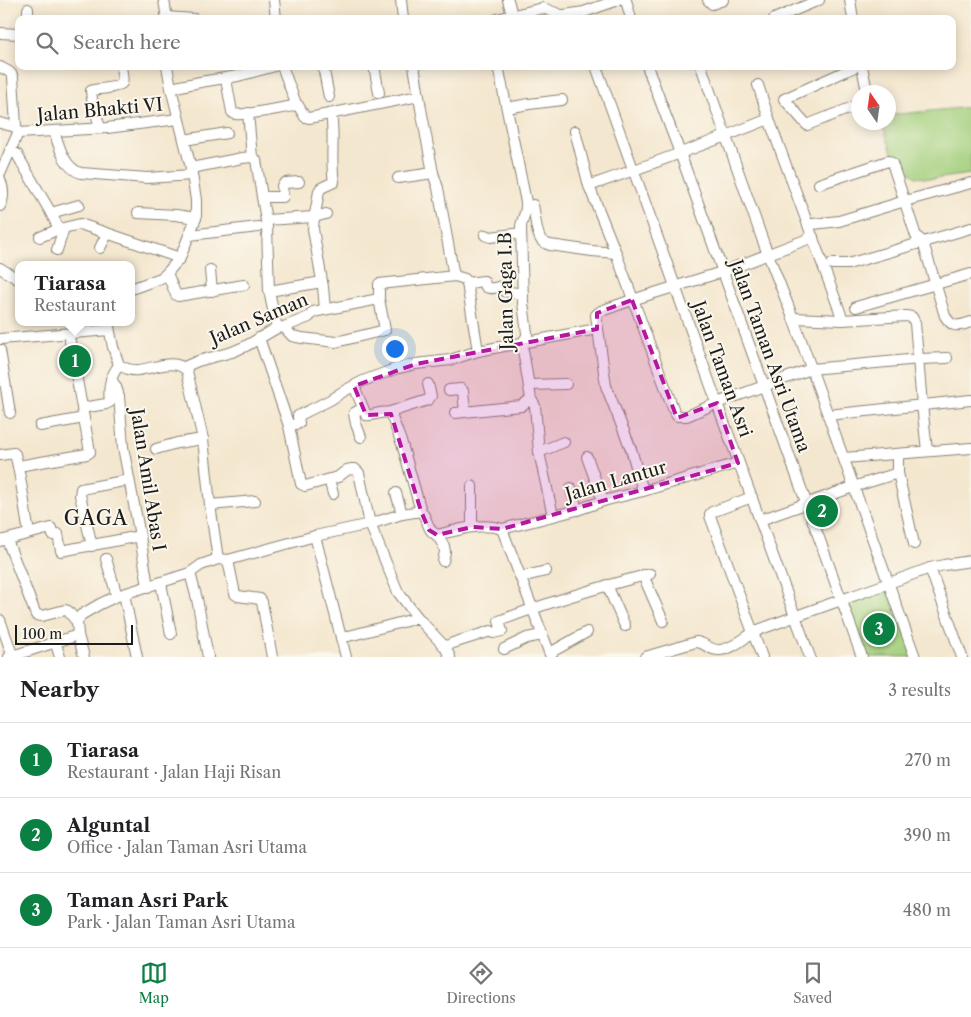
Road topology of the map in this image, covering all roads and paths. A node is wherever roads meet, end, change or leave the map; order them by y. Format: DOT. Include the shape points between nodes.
graph roads {
  1 [pos="164,0"];
  2 [pos="274,0"];
  3 [pos="401,0"];
  4 [pos="508,0"];
  5 [pos="618,0"];
  6 [pos="626,0"];
  7 [pos="708,0"];
  8 [pos="724,0"];
  9 [pos="819,0"];
  10 [pos="850,0"];
  11 [pos="582,1"];
  12 [pos="542,4"];
  13 [pos="584,12"];
  14 [pos="166,15"];
  15 [pos="276,15"];
  16 [pos="403,15"];
  17 [pos="512,15"];
  18 [pos="630,15"];
  19 [pos="783,15"];
  20 [pos="852,15"];
  21 [pos="0,33"];
  22 [pos="15,34"];
  23 [pos="0,68"];
  24 [pos="121,70"];
  25 [pos="168,70"];
  26 [pos="260,70"];
  27 [pos="283,70"];
  28 [pos="324,70"];
  29 [pos="375,70"];
  30 [pos="415,70"];
  31 [pos="499,70"];
  32 [pos="597,70"];
  33 [pos="649,70"];
  34 [pos="701,70"];
  35 [pos="848,70"];
  36 [pos="863,70"];
  37 [pos="226,79"];
  38 [pos="758,85"];
  39 [pos="866,85"];
  40 [pos="170,88"];
  41 [pos="379,94"];
  42 [pos="419,96"];
  43 [pos="329,97"];
  44 [pos="562,100"];
  45 [pos="294,104"];
  46 [pos="507,108"];
  47 [pos="851,108"];
  48 [pos="248,113"];
  49 [pos="331,114"];
  50 [pos="769,118"];
  51 [pos="178,119"];
  52 [pos="0,123"];
  53 [pos="100,128"];
  54 [pos="17,130"];
  55 [pos="54,131"];
  56 [pos="575,131"];
  57 [pos="227,133"];
  58 [pos="726,136"];
  59 [pos="184,140"];
  60 [pos="10,152"];
  61 [pos="680,153"];
  62 [pos="254,160"];
  63 [pos="634,171"];
  64 [pos="191,172"];
  65 [pos="433,173"];
  66 [pos="0,174"];
  67 [pos="398,178"];
  68 [pos="0,180"];
  69 [pos="299,182"];
  70 [pos="971,183"];
  71 [pos="819,184"];
  72 [pos="589,186"];
  73 [pos="262,197"];
  74 [pos="905,201"];
  75 [pos="79,204"];
  76 [pos="533,204"];
  77 [pos="0,206"];
  78 [pos="51,213"];
  79 [pos="138,213"];
  80 [pos="326,214"];
  81 [pos="314,217"];
  82 [pos="196,218"];
  83 [pos="262,224"];
  84 [pos="813,224"];
  85 [pos="971,228"];
  86 [pos="59,229"];
  87 [pos="521,233"];
  88 [pos="106,234"];
  89 [pos="190,235"];
  90 [pos="485,235"];
  91 [pos="814,237"];
  92 [pos="40,238"];
  93 [pos="923,242"];
  94 [pos="100,248"];
  95 [pos="57,250"];
  96 [pos="616,253"];
  97 [pos="767,254"];
  98 [pos="180,258"];
  99 [pos="832,264"];
  100 [pos="0,268"];
  101 [pos="210,270"];
  102 [pos="722,272"];
  103 [pos="167,273"];
  104 [pos="971,274"];
  105 [pos="455,276"];
  106 [pos="15,277"];
  107 [pos="322,282"];
  108 [pos="467,283"];
  109 [pos="936,284"];
  110 [pos="244,285"];
  111 [pos="676,286"];
  112 [pos="135,288"];
  113 [pos="212,291"];
  114 [pos="269,291"];
  115 [pos="523,294"];
  116 [pos="379,299"];
  117 [pos="632,300"];
  118 [pos="856,307"];
  119 [pos="325,309"];
  120 [pos="793,318"];
  121 [pos="843,320"];
  122 [pos="971,322"];
  123 [pos="108,326"];
  124 [pos="281,328"];
  125 [pos="597,329"];
  126 [pos="260,338"];
  127 [pos="0,339"];
  128 [pos="70,342"];
  129 [pos="522,344"];
  130 [pos="0,350"];
  131 [pos="478,351"];
  132 [pos="947,358"];
  133 [pos="919,359"];
  134 [pos="119,365"];
  135 [pos="184,367"];
  136 [pos="811,369"];
  137 [pos="111,379"];
  138 [pos="428,384"];
  139 [pos="566,384"];
  140 [pos="529,385"];
  141 [pos="354,386"];
  142 [pos="764,386"];
  143 [pos="449,390"];
  144 [pos="531,399"];
  145 [pos="971,400"];
  146 [pos="717,403"];
  147 [pos="922,405"];
  148 [pos="363,408"];
  149 [pos="390,412"];
  150 [pos="10,413"];
  151 [pos="83,413"];
  152 [pos="828,415"];
  153 [pos="40,426"];
  154 [pos="289,426"];
  155 [pos="361,437"];
  156 [pos="203,439"];
  157 [pos="564,442"];
  158 [pos="971,448"];
  159 [pos="156,449"];
  160 [pos="927,451"];
  161 [pos="539,452"];
  162 [pos="898,454"];
  163 [pos="0,456"];
  164 [pos="587,456"];
  165 [pos="844,458"];
  166 [pos="738,463"];
  167 [pos="24,465"];
  168 [pos="898,473"];
  169 [pos="329,479"];
  170 [pos="129,480"];
  171 [pos="472,486"];
  172 [pos="854,487"];
  173 [pos="571,488"];
  174 [pos="643,490"];
  175 [pos="396,493"];
  176 [pos="333,494"];
  177 [pos="752,497"];
  178 [pos="255,501"];
  179 [pos="602,501"];
  180 [pos="806,503"];
  181 [pos="210,505"];
  182 [pos="577,510"];
  183 [pos="421,511"];
  184 [pos="402,514"];
  185 [pos="553,516"];
  186 [pos="760,520"];
  187 [pos="370,524"];
  188 [pos="472,527"];
  189 [pos="502,529"];
  190 [pos="29,533"];
  191 [pos="437,535"];
  192 [pos="140,536"];
  193 [pos="315,536"];
  194 [pos="3,540"];
  195 [pos="914,544"];
  196 [pos="92,546"];
  197 [pos="106,559"];
  198 [pos="223,559"];
  199 [pos="442,561"];
  200 [pos="971,561"];
  201 [pos="930,568"];
  202 [pos="546,571"];
  203 [pos="190,573"];
  204 [pos="521,577"];
  205 [pos="160,583"];
  206 [pos="888,584"];
  207 [pos="607,585"];
  208 [pos="148,587"];
  209 [pos="120,595"];
  210 [pos="842,600"];
  211 [pos="532,608"];
  212 [pos="795,616"];
  213 [pos="418,618"];
  214 [pos="0,620"];
  215 [pos="663,621"];
  216 [pos="77,622"];
  217 [pos="625,626"];
  218 [pos="588,632"];
  219 [pos="752,633"];
  220 [pos="171,634"];
  221 [pos="78,635"];
  222 [pos="542,635"];
  223 [pos="340,638"];
  224 [pos="55,641"];
  225 [pos="504,649"];
  226 [pos="447,652"];
  227 [pos="550,655"];
  228 [pos="11,656"];
  229 [pos="60,657"];
  230 [pos="84,657"];
  231 [pos="137,657"];
  232 [pos="208,657"];
  233 [pos="272,657"];
  234 [pos="346,657"];
  235 [pos="645,657"];
  236 [pos="762,657"];
  237 [pos="810,657"];
  238 [pos="862,657"];
  239 [pos="915,657"];
  240 [pos="962,657"];
  1 -- 14 [label="street"];
  2 -- 15 [label="street"];
  3 -- 16 [label="street"];
  4 -- 17 [label="street"];
  5 -- 13 [label="street"];
  6 -- 18 [label="street"];
  7 -- 8 [label="street" via="712,4"];
  9 -- 19 [label="street"];
  10 -- 20 [label="street"];
  11 -- 13 [label="street"];
  12 -- 13 [label="street" via="561,15"];
  12 -- 17 [label="street"];
  21 -- 22 [label="street"];
  23 -- 54 [label="street" via="13,77"];
  24 -- 53 [label="street" via="122,82 119,86 91,91"];
  25 -- 40 [label="street"];
  26 -- 37 [label="street"];
  27 -- 45 [label="street"];
  28 -- 43 [label="street"];
  29 -- 41 [label="street"];
  30 -- 42 [label="street"];
  31 -- 46 [label="street, Jalan Gaga I.B"];
  32 -- 63 [label="street, Jalan Taman Asri"];
  33 -- 61 [label="street, Jalan Taman Asri Utama"];
  34 -- 58 [label="street"];
  35 -- 47 [label="street" via="784,99 807,125"];
  36 -- 39 [label="street"];
  37 -- 40 [label="street"];
  37 -- 48 [label="street" via="232,112 236,115"];
  38 -- 50 [label="street"];
  40 -- 51 [label="street"];
  42 -- 49 [label="street"];
  42 -- 65 [label="street"];
  44 -- 46 [label="street"];
  45 -- 48 [label="street"];
  45 -- 49 [label="street" via="306,118"];
  46 -- 87 [label="street, Jalan Gaga I.B" via="526,207"];
  48 -- 62 [label="street"];
  49 -- 81 [label="street" via="334,182 319,191"];
  50 -- 58 [label="street"];
  50 -- 91 [label="street"];
  51 -- 53 [label="street, Jalan Bhakti VI"];
  51 -- 59 [label="street"];
  52 -- 54 [label="street, Jalan Bhakti VI"];
  53 -- 55 [label="street, Jalan Bhakti VI"];
  54 -- 55 [label="street, Jalan Bhakti VI"];
  54 -- 60 [label="street"];
  55 -- 64 [label="street" via="60,150 76,172 147,178"];
  56 -- 72 [label="street"];
  57 -- 59 [label="street"];
  58 -- 61 [label="street"];
  58 -- 97 [label="street"];
  59 -- 64 [label="street"];
  60 -- 66 [label="street"];
  60 -- 78 [label="street" via="20,158"];
  61 -- 63 [label="street"];
  61 -- 102 [label="street, Jalan Taman Asri Utama"];
  62 -- 64 [label="street" via="242,158"];
  62 -- 73 [label="street"];
  63 -- 72 [label="street"];
  63 -- 111 [label="street, Jalan Taman Asri"];
  64 -- 82 [label="street"];
  65 -- 67 [label="street"];
  65 -- 105 [label="street"];
  68 -- 77 [label="street" via="4,194"];
  69 -- 73 [label="street" via="282,186 282,197"];
  70 -- 74 [label="street"];
  71 -- 74 [label="street" via="888,161 892,163"];
  72 -- 96 [label="street"];
  73 -- 83 [label="street"];
  74 -- 84 [label="street" via="839,221"];
  74 -- 93 [label="street" via="916,236"];
  75 -- 78 [label="street"];
  76 -- 96 [label="street" via="540,236 545,243"];
  78 -- 86 [label="street"];
  79 -- 82 [label="street"];
  80 -- 81 [label="street"];
  81 -- 83 [label="street"];
  81 -- 107 [label="street" via="313,236"];
  82 -- 89 [label="street"];
  83 -- 89 [label="street"];
  83 -- 114 [label="street" via="269,245"];
  85 -- 93 [label="street"];
  86 -- 88 [label="street" via="80,224"];
  86 -- 92 [label="street"];
  86 -- 95 [label="street" via="63,232"];
  87 -- 90 [label="street"];
  87 -- 115 [label="street, Jalan Gaga I.B"];
  88 -- 94 [label="street"];
  88 -- 98 [label="street"];
  89 -- 98 [label="street"];
  91 -- 97 [label="street"];
  91 -- 121 [label="street"];
  93 -- 99 [label="street" via="848,264"];
  93 -- 109 [label="street"];
  96 -- 117 [label="street"];
  97 -- 102 [label="street"];
  97 -- 120 [label="street"];
  98 -- 103 [label="street"];
  100 -- 106 [label="street"];
  101 -- 113 [label="street"];
  102 -- 111 [label="street"];
  102 -- 142 [label="street, Jalan Taman Asri Utama"];
  103 -- 112 [label="street"];
  103 -- 113 [label="street" via="178,296"];
  104 -- 109 [label="street"];
  105 -- 108 [label="street"];
  105 -- 116 [label="street" via="379,284"];
  107 -- 114 [label="street"];
  107 -- 119 [label="street"];
  108 -- 115 [label="street" via="484,282 487,288 502,286 504,291"];
  108 -- 131 [label="street"];
  109 -- 118 [label="street"];
  109 -- 122 [label="street" via="950,323 961,325"];
  110 -- 113 [label="street"];
  111 -- 117 [label="street"];
  111 -- 146 [label="street, Jalan Taman Asri"];
  114 -- 124 [label="street"];
  115 -- 129 [label="street, Jalan Gaga I.B" via="527,336"];
  116 -- 119 [label="street, Jalan Saman"];
  116 -- 124 [label="street" via="385,330 335,342 292,336"];
  117 -- 125 [label="street" via="597,313"];
  117 -- 146 [label="street" via="677,416 687,416"];
  119 -- 124 [label="street, Jalan Saman"];
  120 -- 121 [label="street"];
  120 -- 136 [label="street"];
  121 -- 133 [label="street" via="912,317"];
  123 -- 127 [label="street"];
  123 -- 134 [label="street"];
  124 -- 126 [label="street, Jalan Saman"];
  125 -- 129 [label="street"];
  125 -- 174 [label="street" via="606,386"];
  126 -- 135 [label="street, Jalan Saman" via="232,352"];
  126 -- 154 [label="street"];
  128 -- 151 [label="street"];
  129 -- 131 [label="street"];
  129 -- 140 [label="street, Jalan Gaga I.B"];
  130 -- 150 [label="street"];
  131 -- 141 [label="street" via="450,360 395,369"];
  132 -- 133 [label="street"];
  133 -- 136 [label="street"];
  133 -- 147 [label="street"];
  134 -- 135 [label="street" via="127,370 174,364"];
  134 -- 137 [label="street"];
  135 -- 156 [label="street" via="189,376"];
  136 -- 142 [label="street"];
  136 -- 152 [label="street"];
  137 -- 151 [label="street" via="108,389 110,402"];
  137 -- 170 [label="street, Jalan Amil Abas I" via="119,396"];
  138 -- 149 [label="street" via="430,399"];
  139 -- 140 [label="street"];
  140 -- 144 [label="street, Jalan Gaga I.B"];
  141 -- 148 [label="street"];
  141 -- 154 [label="street" via="298,416 299,423"];
  142 -- 146 [label="street"];
  142 -- 180 [label="street, Jalan Taman Asri Utama"];
  143 -- 144 [label="street" via="461,388 463,391 460,413 521,406"];
  144 -- 161 [label="street, Jalan Gaga I.B" via="535,406"];
  145 -- 147 [label="street"];
  146 -- 166 [label="street, Jalan Taman Asri"];
  147 -- 152 [label="street"];
  147 -- 160 [label="street"];
  148 -- 149 [label="street" via="368,416"];
  148 -- 155 [label="street" via="354,413"];
  149 -- 183 [label="street"];
  151 -- 153 [label="street"];
  151 -- 167 [label="street" via="90,452"];
  152 -- 165 [label="street"];
  154 -- 169 [label="street" via="301,484 305,486"];
  156 -- 159 [label="street"];
  156 -- 181 [label="street"];
  157 -- 161 [label="street"];
  158 -- 160 [label="street"];
  160 -- 162 [label="street"];
  161 -- 185 [label="street, Jalan Gaga I.B"];
  162 -- 165 [label="street"];
  162 -- 168 [label="street"];
  163 -- 190 [label="street" via="15,454"];
  164 -- 179 [label="street"];
  165 -- 172 [label="street"];
  166 -- 174 [label="street, Jalan Lantur"];
  166 -- 177 [label="street, Jalan Taman Asri"];
  168 -- 172 [label="street"];
  168 -- 195 [label="street"];
  169 -- 176 [label="street"];
  169 -- 187 [label="street" via="347,470 355,469 359,473"];
  170 -- 192 [label="street, Jalan Amil Abas I"];
  170 -- 196 [label="street" via="81,489"];
  171 -- 188 [label="street"];
  172 -- 180 [label="street"];
  172 -- 206 [label="street"];
  173 -- 182 [label="street"];
  174 -- 179 [label="street, Jalan Lantur"];
  175 -- 184 [label="street"];
  177 -- 186 [label="street, Jalan Taman Asri"];
  177 -- 219 [label="street" via="712,512 710,516"];
  178 -- 181 [label="street"];
  179 -- 182 [label="street, Jalan Lantur"];
  180 -- 186 [label="street"];
  180 -- 210 [label="street, Jalan Taman Asri Utama"];
  181 -- 198 [label="street"];
  182 -- 185 [label="street, Jalan Lantur"];
  183 -- 184 [label="street"];
  183 -- 191 [label="street" via="432,534"];
  184 -- 187 [label="street"];
  185 -- 189 [label="street, Jalan Lantur"];
  186 -- 212 [label="street, Jalan Taman Asri"];
  187 -- 193 [label="street"];
  187 -- 213 [label="street" via="398,592"];
  188 -- 189 [label="street, Jalan Lantur"];
  188 -- 191 [label="street, Jalan Lantur"];
  189 -- 204 [label="street"];
  190 -- 194 [label="street"];
  190 -- 196 [label="street" via="51,528 53,535 58,534 61,551"];
  191 -- 199 [label="street" via="444,546"];
  192 -- 196 [label="street"];
  192 -- 208 [label="street, Jalan Amil Abas I"];
  193 -- 198 [label="street"];
  193 -- 223 [label="street"];
  194 -- 216 [label="street" via="36,615 65,610"];
  197 -- 209 [label="street"];
  198 -- 203 [label="street"];
  198 -- 233 [label="street" via="235,594 262,602"];
  200 -- 201 [label="street"];
  201 -- 206 [label="street"];
  201 -- 240 [label="street"];
  202 -- 204 [label="street"];
  203 -- 205 [label="street"];
  203 -- 232 [label="street"];
  204 -- 211 [label="street"];
  205 -- 208 [label="street"];
  205 -- 220 [label="street"];
  206 -- 210 [label="street"];
  206 -- 239 [label="street"];
  207 -- 211 [label="street"];
  207 -- 215 [label="street" via="647,575"];
  207 -- 217 [label="street"];
  208 -- 209 [label="street"];
  209 -- 216 [label="street" via="81,615"];
  209 -- 231 [label="street"];
  210 -- 212 [label="street"];
  210 -- 238 [label="street, Jalan Taman Asri Utama"];
  211 -- 222 [label="street"];
  211 -- 226 [label="street" via="499,621 502,631 491,631 453,643"];
  212 -- 219 [label="street"];
  212 -- 237 [label="street, Jalan Taman Asri"];
  213 -- 223 [label="street"];
  213 -- 226 [label="street"];
  214 -- 228 [label="street"];
  216 -- 221 [label="street"];
  218 -- 227 [label="street"];
  219 -- 235 [label="street" via="726,649 713,649 696,642"];
  219 -- 236 [label="street"];
  221 -- 224 [label="street"];
  221 -- 230 [label="street"];
  222 -- 225 [label="street"];
  222 -- 227 [label="street"];
  223 -- 234 [label="street"];
  224 -- 228 [label="street"];
  224 -- 229 [label="street"];
}
